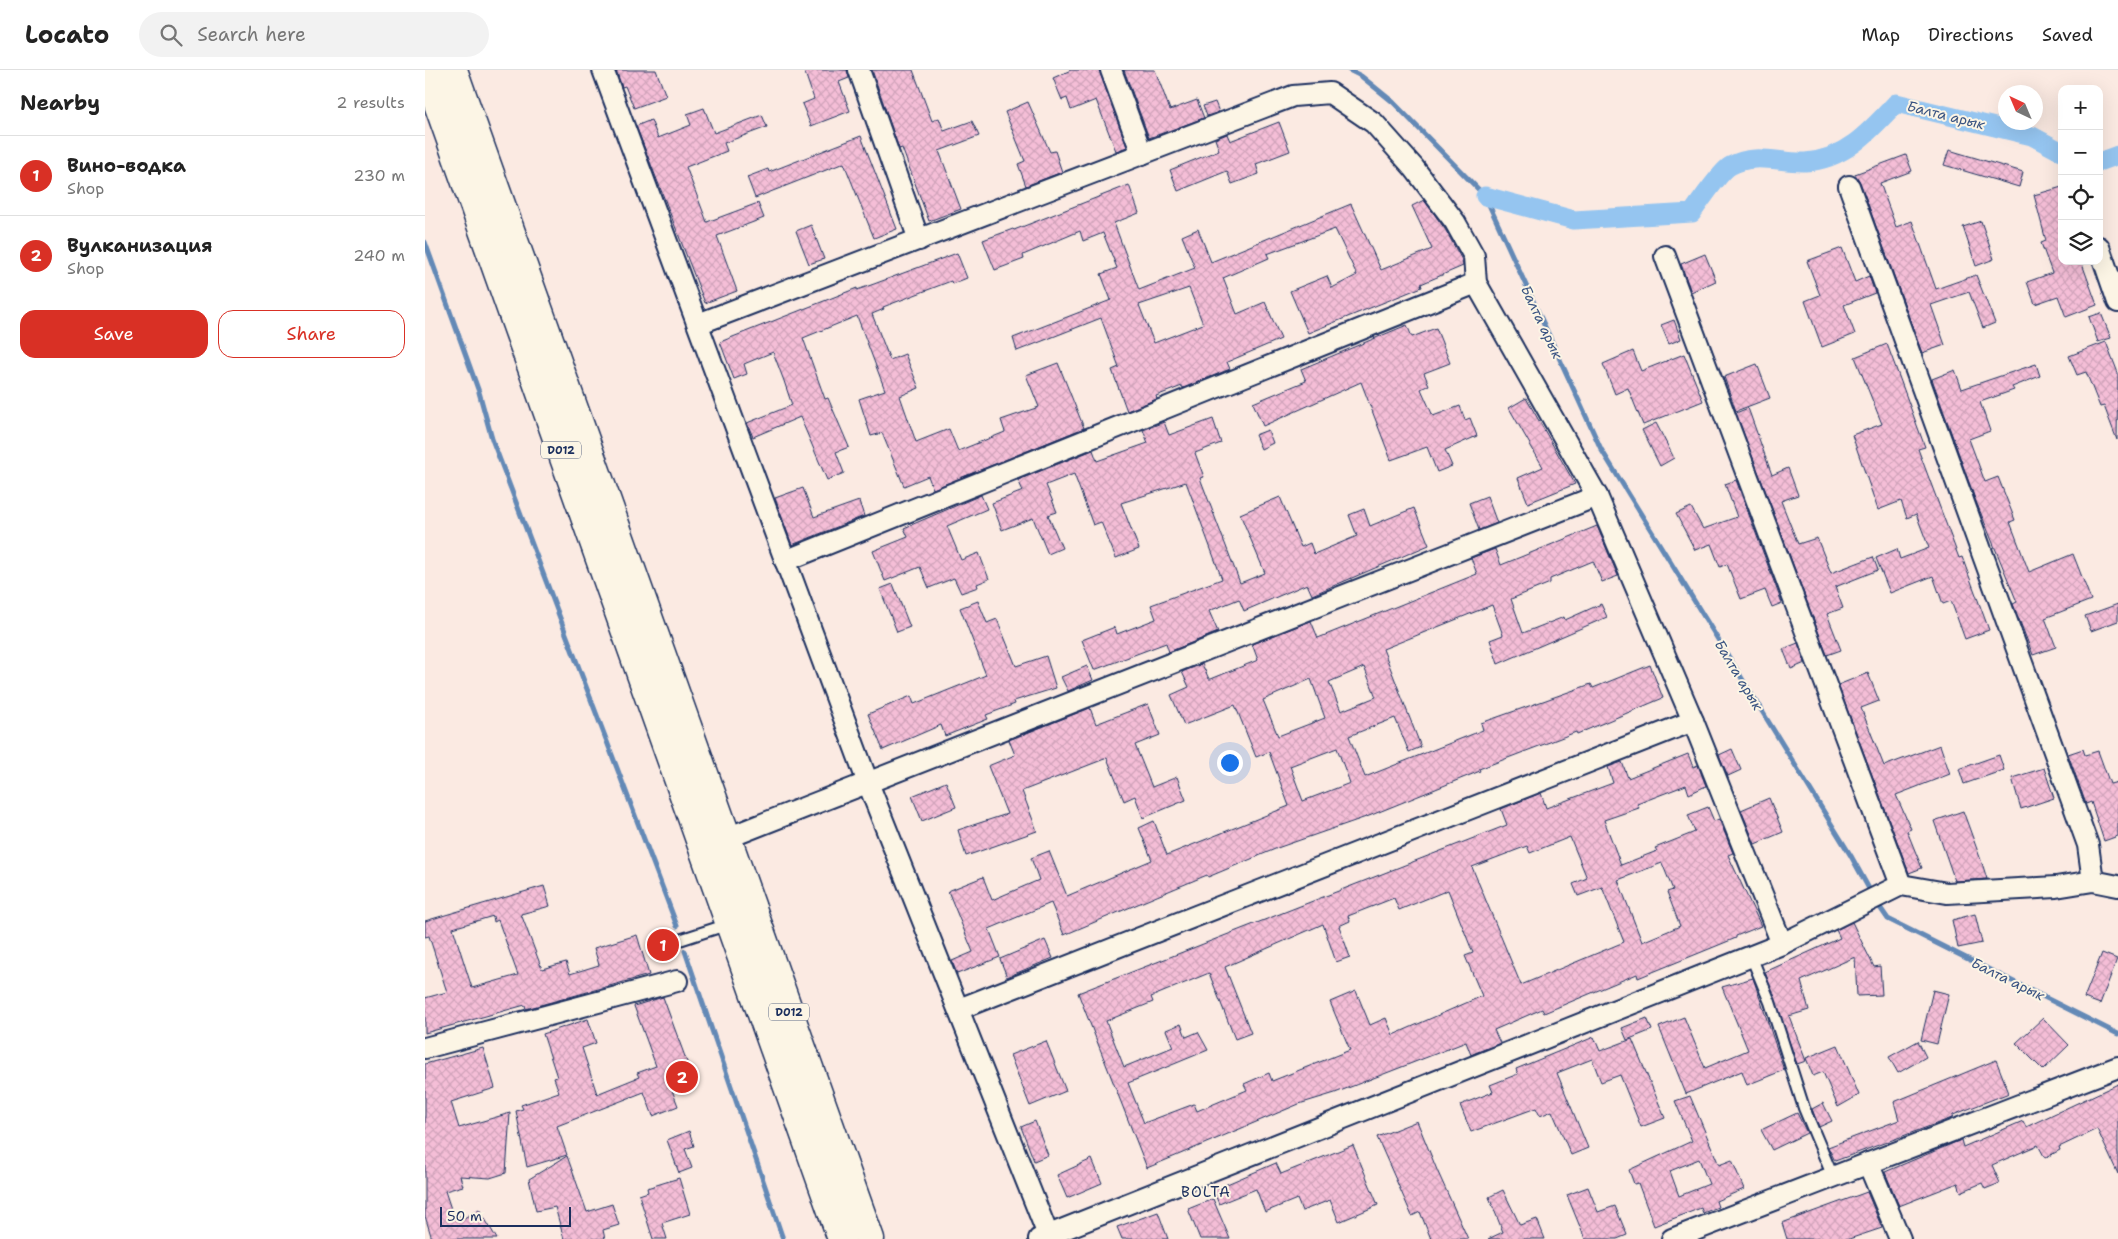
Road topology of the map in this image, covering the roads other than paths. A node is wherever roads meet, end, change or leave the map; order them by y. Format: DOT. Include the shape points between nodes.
graph roads {
  1 [pos="426,70"];
  2 [pos="453,70"];
  3 [pos="603,70"];
  4 [pos="859,70"];
  5 [pos="1111,70"];
  6 [pos="1142,154"];
  7 [pos="1849,186"];
  8 [pos="919,240"];
  9 [pos="1665,256"];
  10 [pos="2103,259"];
  11 [pos="1476,283"];
  12 [pos="2118,302"];
  13 [pos="698,324"];
  14 [pos="1597,496"];
  15 [pos="785,561"];
  16 [pos="1693,721"];
  17 [pos="868,783"];
  18 [pos="727,838"];
  19 [pos="2093,880"];
  20 [pos="1901,885"];
  21 [pos="2118,886"];
  22 [pos="729,924"];
  23 [pos="1782,944"];
  24 [pos="661,946"];
  25 [pos="1751,956"];
  26 [pos="677,981"];
  27 [pos="959,1009"];
  28 [pos="425,1048"];
  29 [pos="2118,1066"];
  30 [pos="1869,1163"];
  31 [pos="1833,1177"];
  32 [pos="1044,1237"];
  33 [pos="842,1239"];
  34 [pos="870,1239"];
  35 [pos="1672,1239"];
  36 [pos="1900,1239"];
  1 -- 22 [label="highway, D012"];
  2 -- 18 [label="highway, D012"];
  3 -- 13 [label="street"];
  4 -- 8 [label="street"];
  5 -- 6 [label="street"];
  6 -- 8 [label="street"];
  6 -- 11 [label="street" via="1293,96 1330,93 1374,123 1414,168 1455,222 1474,256"];
  7 -- 19 [label="street" via="2088,845"];
  8 -- 13 [label="street"];
  9 -- 20 [label="street"];
  10 -- 12 [label="street"];
  11 -- 14 [label="street"];
  11 -- 15 [label="street"];
  13 -- 15 [label="street"];
  14 -- 16 [label="street"];
  14 -- 17 [label="street"];
  15 -- 17 [label="street"];
  16 -- 23 [label="street"];
  16 -- 27 [label="street"];
  17 -- 18 [label="street"];
  17 -- 27 [label="street"];
  18 -- 34 [label="highway, D012"];
  19 -- 20 [label="street" via="2056,887 1947,893"];
  19 -- 21 [label="street"];
  20 -- 23 [label="street"];
  22 -- 24 [label="lane"];
  22 -- 33 [label="highway, D012"];
  23 -- 25 [label="street"];
  25 -- 31 [label="lane"];
  25 -- 32 [label="street"];
  26 -- 28 [label="street"];
  27 -- 32 [label="street"];
  29 -- 30 [label="street"];
  30 -- 31 [label="street"];
  30 -- 36 [label="street"];
  31 -- 35 [label="street"];
}
